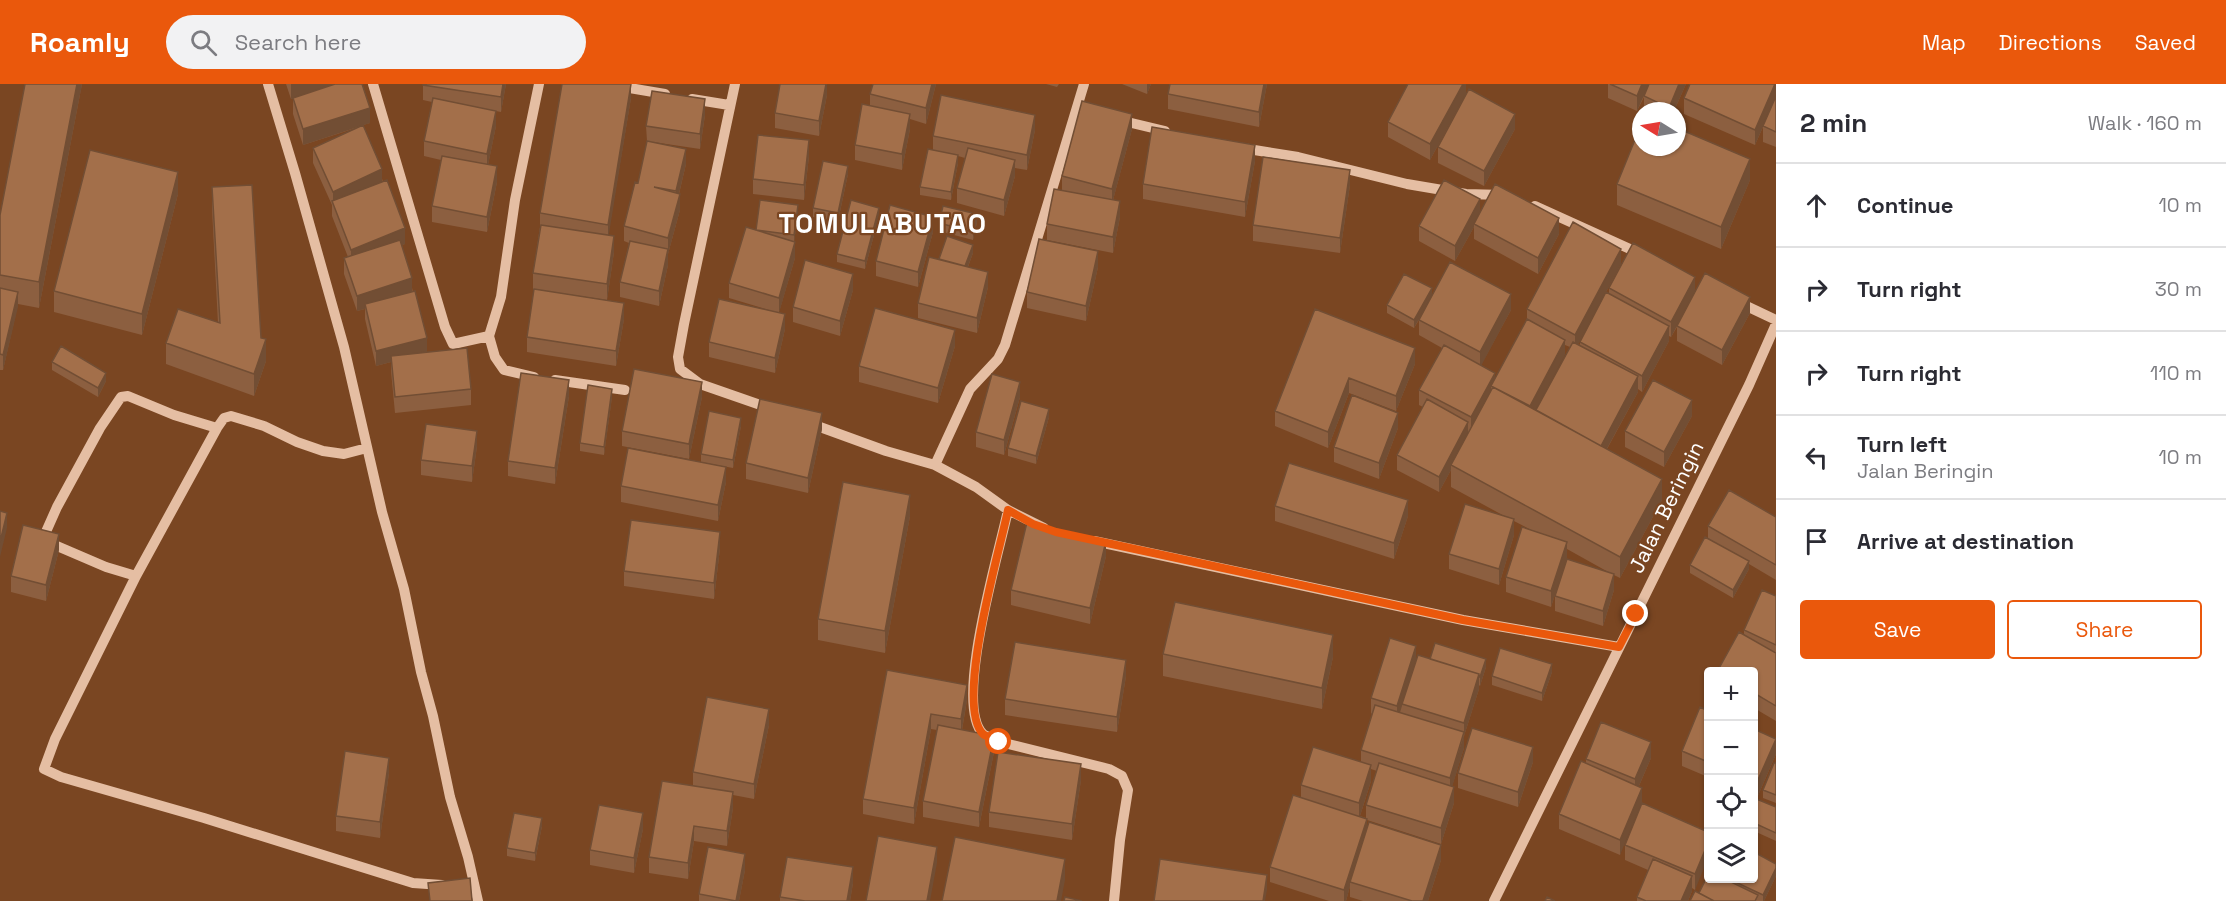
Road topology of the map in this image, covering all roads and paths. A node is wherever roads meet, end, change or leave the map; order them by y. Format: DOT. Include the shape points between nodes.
graph roads {
  1 [pos="268,84"];
  2 [pos="373,84"];
  3 [pos="539,84"];
  4 [pos="606,84"];
  5 [pos="735,84"];
  6 [pos="1084,84"];
  7 [pos="729,105"];
  8 [pos="1106,116"];
  9 [pos="1179,134"];
  10 [pos="1230,146"];
  11 [pos="1649,258"];
  12 [pos="1723,294"];
  13 [pos="1776,322"];
  14 [pos="489,336"];
  15 [pos="625,390"];
  16 [pos="777,411"];
  17 [pos="798,419"];
  18 [pos="217,428"];
  19 [pos="368,448"];
  20 [pos="935,465"];
  21 [pos="1008,510"];
  22 [pos="1056,532"];
  23 [pos="1078,537"];
  24 [pos="136,576"];
  25 [pos="1619,647"];
  26 [pos="474,881"];
  27 [pos="462,882"];
  28 [pos="450,884"];
  29 [pos="478,901"];
  30 [pos="1114,901"];
  31 [pos="1494,901"];
  1 -- 19 [label="street" via="344,346"];
  2 -- 14 [label="street" via="453,344"];
  3 -- 14 [label="street" via="515,201 501,297"];
  4 -- 7 [label="street"];
  5 -- 7 [label="street"];
  6 -- 20 [label="street" via="1080,110 1005,345 998,359 970,389"];
  7 -- 16 [label="street" via="678,357 680,369 700,384"];
  8 -- 9 [label="street"];
  10 -- 11 [label="street" via="1407,184 1466,194 1504,194"];
  12 -- 13 [label="street"];
  13 -- 25 [label="street, Jalan Beringin" via="1749,385"];
  14 -- 15 [label="street" via="504,370 540,379"];
  17 -- 20 [label="street"];
  18 -- 19 [label="street" via="224,418 231,416 323,451 344,454"];
  18 -- 24 [label="street"];
  18 -- 24 [label="street" via="128,396 121,397 100,428 45,534 50,543"];
  19 -- 26 [label="street" via="450,797"];
  20 -- 21 [label="street"];
  21 -- 22 [label="street"];
  21 -- 30 [label="street" via="983,615 972,702 977,723 983,735 999,742 1109,769 1122,776 1128,790"];
  23 -- 25 [label="street" via="1463,620"];
  24 -- 28 [label="street" via="44,769 413,883"];
  25 -- 31 [label="street, Jalan Beringin"];
  26 -- 27 [label="street"];
  26 -- 29 [label="street"];
}
